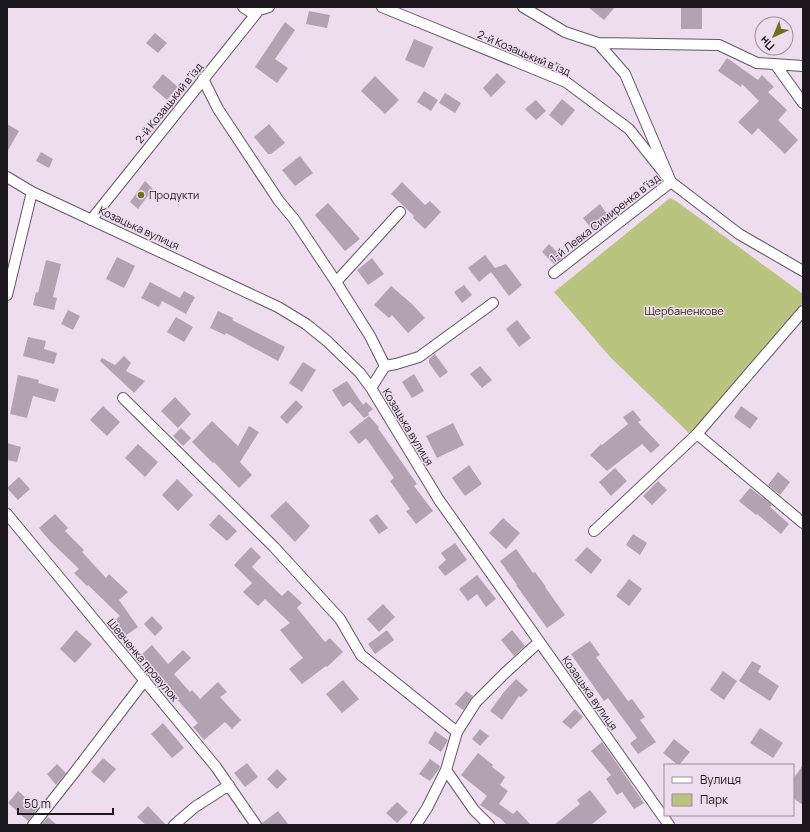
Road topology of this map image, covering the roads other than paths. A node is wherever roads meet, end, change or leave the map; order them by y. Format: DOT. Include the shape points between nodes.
graph roads {
  1 [pos="243,7"];
  2 [pos="269,7"];
  3 [pos="382,7"];
  4 [pos="523,7"];
  5 [pos="255,14"];
  6 [pos="598,43"];
  7 [pos="775,64"];
  8 [pos="803,66"];
  9 [pos="203,79"];
  10 [pos="803,103"];
  11 [pos="7,178"];
  12 [pos="671,182"];
  13 [pos="32,192"];
  14 [pos="400,212"];
  15 [pos="91,220"];
  16 [pos="803,271"];
  17 [pos="554,273"];
  18 [pos="336,282"];
  19 [pos="7,295"];
  20 [pos="493,303"];
  21 [pos="803,311"];
  22 [pos="385,366"];
  23 [pos="371,388"];
  24 [pos="123,398"];
  25 [pos="697,434"];
  26 [pos="7,514"];
  27 [pos="803,523"];
  28 [pos="594,531"];
  29 [pos="539,642"];
  30 [pos="144,680"];
  31 [pos="457,732"];
  32 [pos="446,770"];
  33 [pos="229,785"];
  34 [pos="33,825"];
  35 [pos="174,825"];
  36 [pos="256,825"];
  37 [pos="416,825"];
  38 [pos="489,825"];
  39 [pos="669,825"];
  1 -- 5 [label="street"];
  2 -- 5 [label="street, 2-й Козацький в’їзд"];
  3 -- 12 [label="street, 2-й Козацький в’їзд" via="566,82 629,129"];
  4 -- 6 [label="street" via="565,32"];
  5 -- 9 [label="street, 2-й Козацький в’їзд"];
  6 -- 7 [label="street" via="718,44 757,63"];
  6 -- 12 [label="street" via="625,74"];
  7 -- 8 [label="street"];
  7 -- 10 [label="street"];
  9 -- 15 [label="street, 2-й Козацький в’їзд"];
  9 -- 18 [label="street" via="218,109"];
  11 -- 13 [label="street, Козацька вулиця"];
  12 -- 16 [label="street, 2-й Козацький в’їзд" via="739,234"];
  12 -- 17 [label="street, 1-й Левка Симиренка в’їзд"];
  13 -- 15 [label="street, Козацька вулиця"];
  13 -- 19 [label="street"];
  14 -- 18 [label="street"];
  15 -- 23 [label="street, Козацька вулиця" via="278,307 327,341"];
  18 -- 22 [label="street" via="370,336"];
  20 -- 22 [label="street" via="419,357"];
  21 -- 25 [label="street"];
  22 -- 23 [label="street"];
  23 -- 29 [label="street, Козацька вулиця" via="439,500"];
  24 -- 31 [label="street" via="274,547 340,619 361,655"];
  25 -- 27 [label="street"];
  25 -- 28 [label="street"];
  26 -- 30 [label="street, Шевченка провулок"];
  29 -- 31 [label="street" via="476,702"];
  29 -- 39 [label="street, Козацька вулиця"];
  30 -- 33 [label="street, Шевченка провулок"];
  30 -- 34 [label="street"];
  31 -- 32 [label="street"];
  32 -- 37 [label="street" via="428,808"];
  32 -- 38 [label="street" via="474,810"];
  33 -- 35 [label="street" via="195,807"];
  33 -- 36 [label="street, Шевченка провулок"];
}
